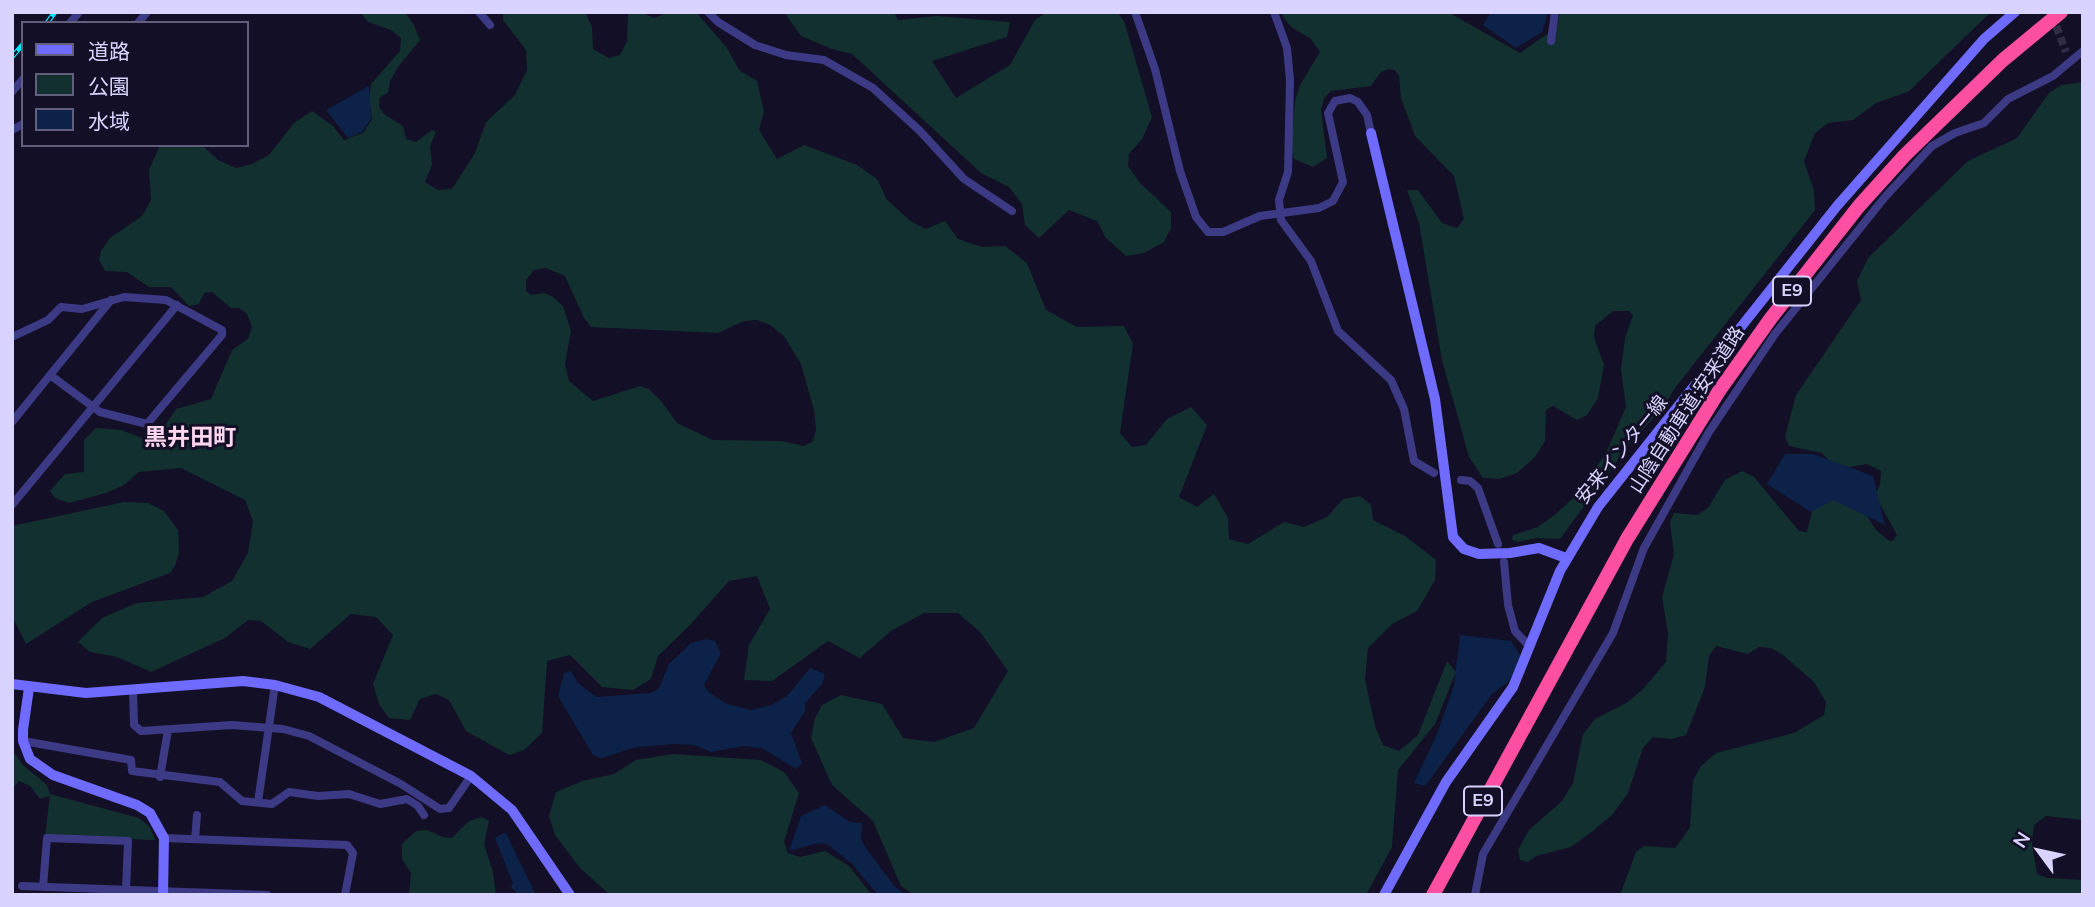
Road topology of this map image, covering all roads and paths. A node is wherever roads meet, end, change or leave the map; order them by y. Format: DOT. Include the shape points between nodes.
graph roads {
  1 [pos="479,12"];
  2 [pos="708,12"];
  3 [pos="1135,12"];
  4 [pos="1274,12"];
  5 [pos="1555,12"];
  6 [pos="2015,12"];
  7 [pos="2061,12"];
  8 [pos="490,25"];
  9 [pos="1551,41"];
  10 [pos="2083,51"];
  11 [pos="2066,52"];
  12 [pos="2070,62"];
  13 [pos="1371,134"];
  14 [pos="1012,211"];
  15 [pos="1279,212"];
  16 [pos="111,300"];
  17 [pos="177,305"];
  18 [pos="12,338"];
  19 [pos="50,375"];
  20 [pos="93,407"];
  21 [pos="15,412"];
  22 [pos="12,422"];
  23 [pos="1434,473"];
  24 [pos="1461,480"];
  25 [pos="12,505"];
  26 [pos="1498,544"];
  27 [pos="1566,558"];
  28 [pos="1504,562"];
  29 [pos="1529,646"];
  30 [pos="12,684"];
  31 [pos="275,685"];
  32 [pos="29,688"];
  33 [pos="133,690"];
  34 [pos="269,728"];
  35 [pos="168,730"];
  36 [pos="23,741"];
  37 [pos="471,776"];
  38 [pos="160,777"];
  39 [pos="258,802"];
  40 [pos="197,815"];
  41 [pos="424,815"];
  42 [pos="164,838"];
  43 [pos="195,839"];
  44 [pos="22,886"];
  45 [pos="43,887"];
  46 [pos="126,891"];
  47 [pos="163,893"];
  48 [pos="267,895"];
  49 [pos="345,895"];
  50 [pos="570,895"];
  51 [pos="1384,895"];
  52 [pos="1433,895"];
  53 [pos="1475,895"];
  1 -- 8 [label="street"];
  2 -- 14 [label="street" via="755,45 824,60 873,88 964,178"];
  3 -- 15 [label="street" via="1196,217 1215,234"];
  4 -- 15 [label="street" via="1287,48 1290,80 1288,172"];
  5 -- 9 [label="street"];
  6 -- 27 [label="street, 安来インター線" via="1922,107 1812,236 1598,506"];
  7 -- 52 [label="highway, 山陰自動車道;安来道路 / E9" via="1946,113 1859,206 1713,401 1582,617"];
  10 -- 12 [label="street"];
  11 -- 12 [label="street"];
  12 -- 53 [label="street" via="2008,99 1984,123 1933,146 1885,197 1775,334 1709,432 1644,548 1613,633 1483,854"];
  13 -- 15 [label="street" via="1358,102 1350,98 1335,101 1328,113 1342,175 1338,195 1318,208"];
  13 -- 27 [label="street" via="1435,399 1453,537 1464,550 1479,554 1539,548"];
  15 -- 23 [label="street" via="1311,261 1338,331 1378,366 1397,391 1414,461"];
  16 -- 17 [label="street" via="163,299"];
  16 -- 18 [label="street" via="82,309 57,308 48,320"];
  16 -- 19 [label="street"];
  17 -- 20 [label="street"];
  17 -- 20 [label="street" via="220,328 222,335 147,424"];
  19 -- 20 [label="street"];
  19 -- 21 [label="street"];
  20 -- 25 [label="street"];
  21 -- 22 [label="street"];
  24 -- 26 [label="street" via="1478,488"];
  27 -- 29 [label="street, 安来インター線"];
  28 -- 29 [label="street" via="1515,631"];
  29 -- 51 [label="street, 安来インター線" via="1513,687 1446,782"];
  30 -- 32 [label="street"];
  31 -- 33 [label="street" via="243,681"];
  31 -- 34 [label="street"];
  31 -- 37 [label="street" via="319,697"];
  32 -- 33 [label="street" via="86,693"];
  32 -- 36 [label="street"];
  33 -- 35 [label="street" via="134,725 141,731"];
  34 -- 35 [label="street" via="232,725"];
  34 -- 37 [label="street" via="309,736 440,809 449,808"];
  34 -- 39 [label="street"];
  35 -- 38 [label="street"];
  36 -- 38 [label="street" via="131,760 132,771"];
  36 -- 42 [label="street" via="30,759 44,771 137,805 150,813"];
  37 -- 50 [label="street" via="512,810"];
  38 -- 39 [label="street" via="220,782 238,799"];
  39 -- 41 [label="street" via="272,804 289,792 349,794 380,804 407,799"];
  40 -- 43 [label="street"];
  42 -- 43 [label="street"];
  42 -- 47 [label="street"];
  43 -- 49 [label="street" via="347,845 353,853"];
  44 -- 45 [label="street"];
  45 -- 46 [label="street"];
  45 -- 46 [label="street" via="47,838 128,841"];
  46 -- 47 [label="street"];
  47 -- 48 [label="street"];
}
